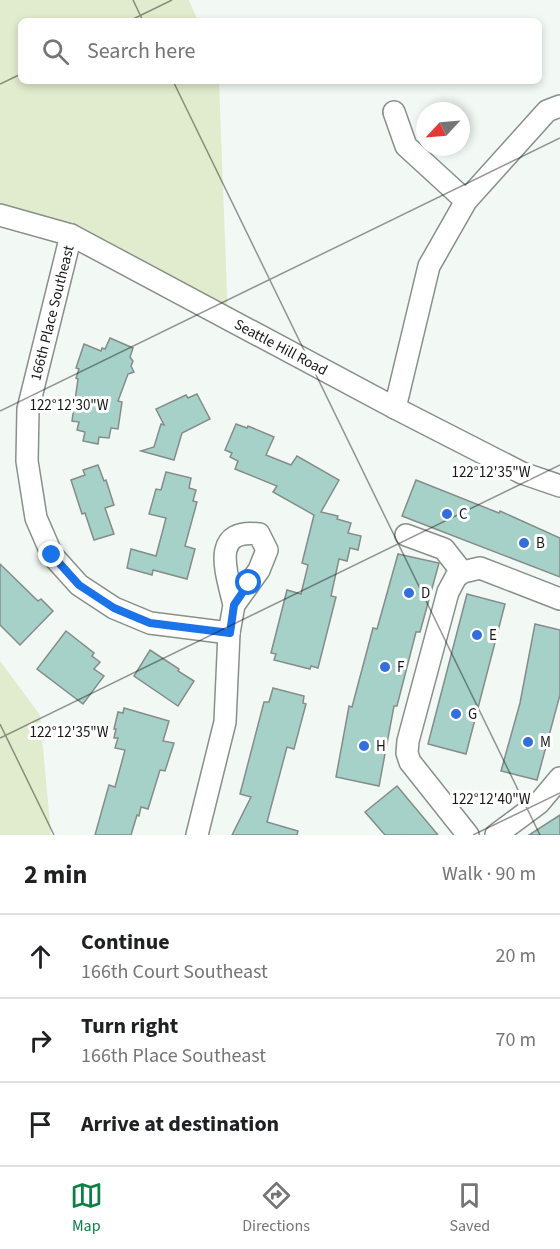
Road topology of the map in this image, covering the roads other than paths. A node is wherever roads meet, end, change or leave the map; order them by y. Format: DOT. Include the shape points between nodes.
graph roads {
  1 [pos="560,106"];
  2 [pos="393,112"];
  3 [pos="466,201"];
  4 [pos="0,215"];
  5 [pos="71,235"];
  6 [pos="395,408"];
  7 [pos="560,486"];
  8 [pos="406,535"];
  9 [pos="462,572"];
  10 [pos="560,599"];
  11 [pos="234,605"];
  12 [pos="230,633"];
  13 [pos="560,778"];
  14 [pos="197,835"];
  15 [pos="468,835"];
  16 [pos="496,835"];
  1 -- 3 [label="street" via="547,111"];
  2 -- 3 [label="street" via="406,146"];
  3 -- 6 [label="street" via="429,266"];
  4 -- 5 [label="street, Seattle Hill Road"];
  5 -- 6 [label="street, Seattle Hill Road"];
  5 -- 12 [label="street, 166th Place Southeast" via="28,409 27,461 36,518 52,555 79,585 114,608 150,623"];
  6 -- 7 [label="street, Seattle Hill Road" via="522,473"];
  8 -- 9 [label="street" via="444,549"];
  9 -- 10 [label="street" via="480,568"];
  9 -- 15 [label="street" via="448,592 407,753 415,770"];
  11 -- 12 [label="street"];
  12 -- 14 [label="street" via="225,722"];
  13 -- 16 [label="street" via="539,802"];
}
